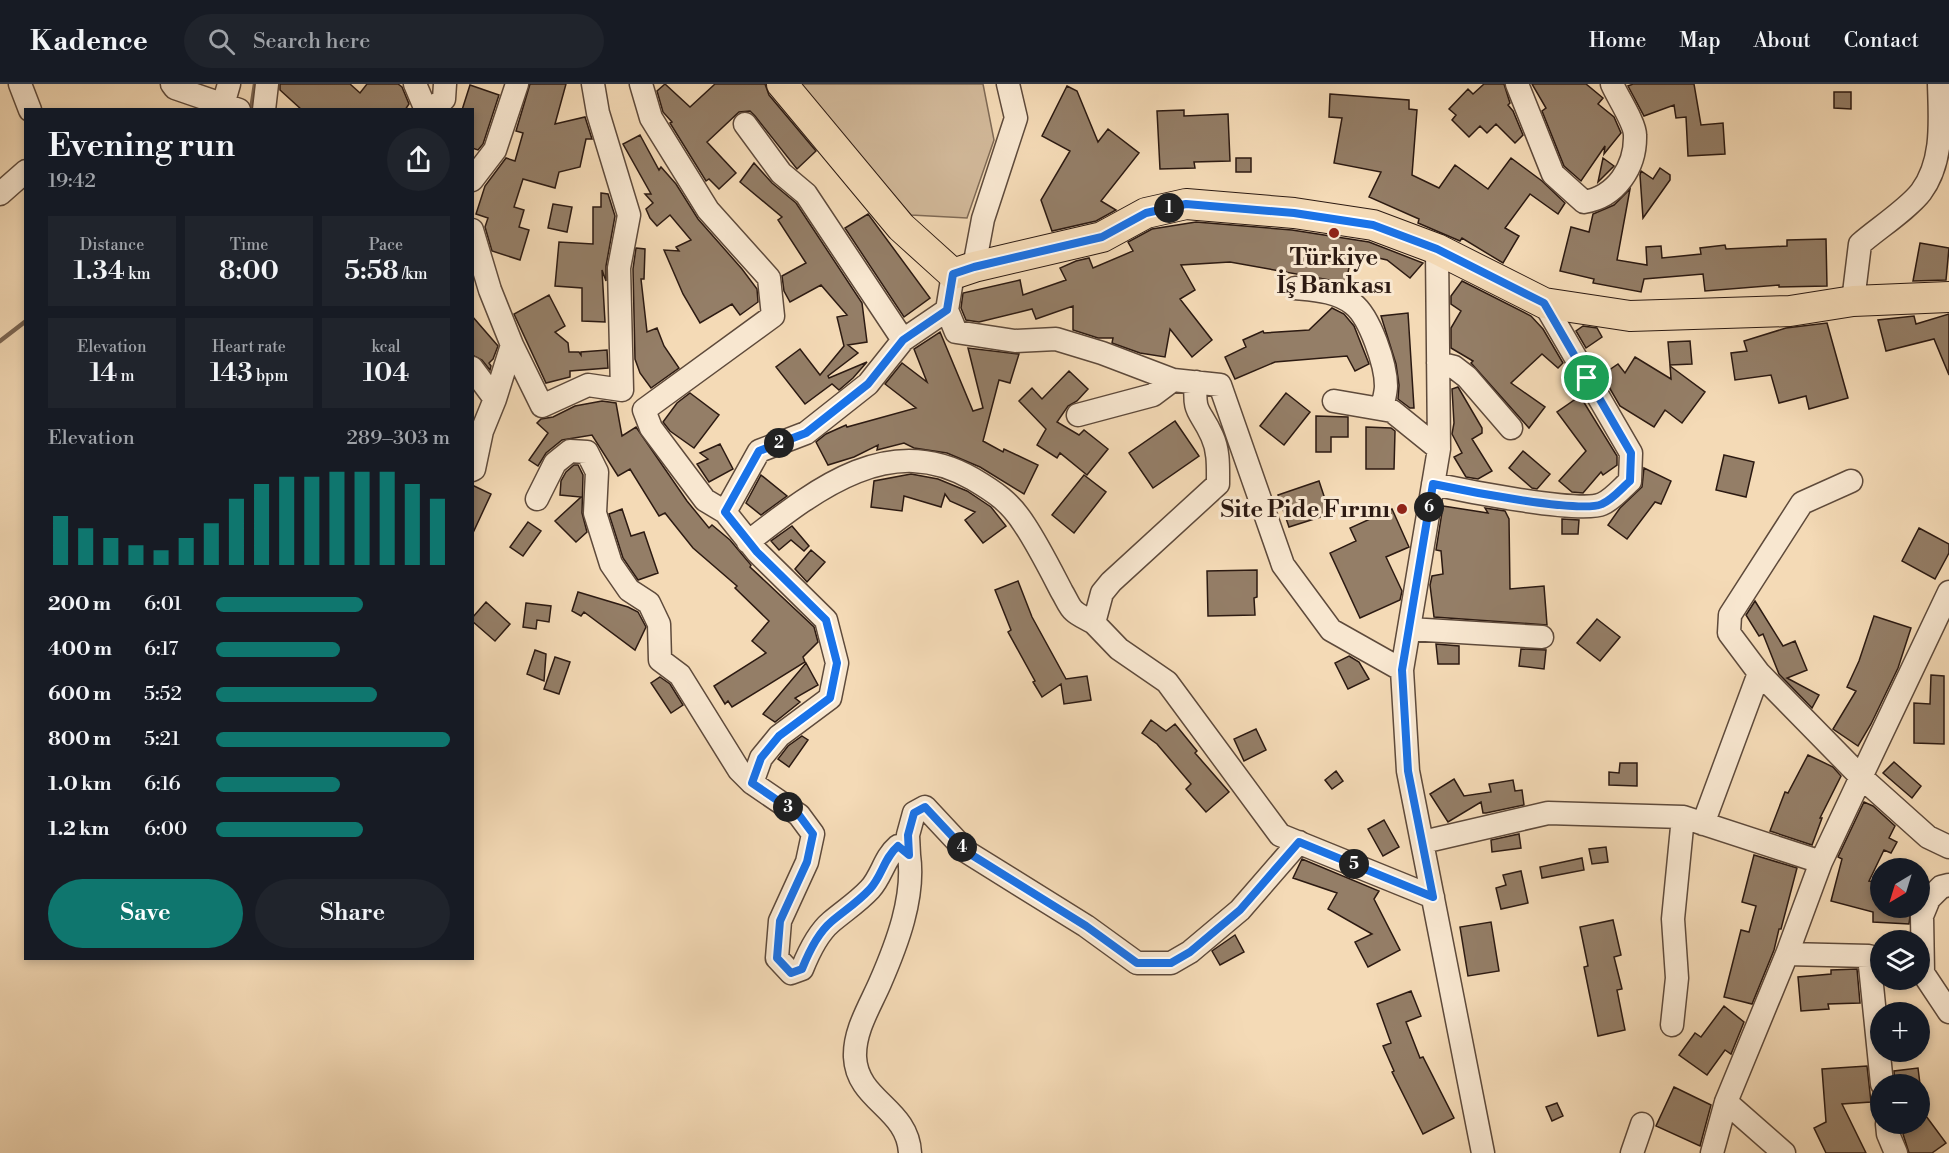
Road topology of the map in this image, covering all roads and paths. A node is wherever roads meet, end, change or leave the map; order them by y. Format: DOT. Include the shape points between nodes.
graph roads {
  1 [pos="20,84"];
  2 [pos="172,84"];
  3 [pos="267,84"];
  4 [pos="415,84"];
  5 [pos="445,84"];
  6 [pos="517,84"];
  7 [pos="593,84"];
  8 [pos="641,84"];
  9 [pos="782,84"];
  10 [pos="1008,84"];
  11 [pos="1517,84"];
  12 [pos="1612,84"];
  13 [pos="1939,84"];
  14 [pos="231,100"];
  15 [pos="29,108"];
  16 [pos="264,108"];
  17 [pos="427,108"];
  18 [pos="431,108"];
  19 [pos="744,124"];
  20 [pos="24,173"];
  21 [pos="474,177"];
  22 [pos="0,194"];
  23 [pos="474,237"];
  24 [pos="1437,249"];
  25 [pos="964,271"];
  26 [pos="1295,288"];
  27 [pos="1949,297"];
  28 [pos="1853,301"];
  29 [pos="1544,303"];
  30 [pos="947,310"];
  31 [pos="903,340"];
  32 [pos="512,345"];
  33 [pos="1438,363"];
  34 [pos="474,371"];
  35 [pos="1173,380"];
  36 [pos="1196,382"];
  37 [pos="622,390"];
  38 [pos="495,399"];
  39 [pos="1334,401"];
  40 [pos="1382,409"];
  41 [pos="644,410"];
  42 [pos="1078,415"];
  43 [pos="477,428"];
  44 [pos="1511,428"];
  45 [pos="1439,449"];
  46 [pos="474,469"];
  47 [pos="1851,481"];
  48 [pos="1433,484"];
  49 [pos="537,499"];
  50 [pos="725,512"];
  51 [pos="748,542"];
  52 [pos="1949,592"];
  53 [pos="1094,623"];
  54 [pos="1409,629"];
  55 [pos="1542,638"];
  56 [pos="1402,670"];
  57 [pos="1759,673"];
  58 [pos="1861,777"];
  59 [pos="752,783"];
  60 [pos="1693,821"];
  61 [pos="1299,842"];
  62 [pos="1423,842"];
  63 [pos="1949,847"];
  64 [pos="909,855"];
  65 [pos="1821,862"];
  66 [pos="1949,885"];
  67 [pos="1433,897"];
  68 [pos="1787,954"];
  69 [pos="1949,1012"];
  70 [pos="1672,1025"];
  71 [pos="1881,1074"];
  72 [pos="1726,1102"];
  73 [pos="1642,1124"];
  74 [pos="1888,1134"];
  75 [pos="910,1153"];
  76 [pos="1483,1153"];
  77 [pos="1632,1153"];
  78 [pos="1712,1153"];
  79 [pos="1784,1153"];
  80 [pos="1896,1153"];
  1 -- 15 [label="street"];
  2 -- 14 [label="street" via="174,88"];
  3 -- 16 [label="street"];
  4 -- 17 [label="street"];
  5 -- 18 [label="street" via="444,99"];
  6 -- 21 [label="street" via="495,150"];
  7 -- 37 [label="street" via="629,215 619,268"];
  8 -- 41 [label="street" via="651,118 708,210 769,278 773,316"];
  9 -- 25 [label="main road" via="901,227"];
  10 -- 25 [label="street" via="1016,118"];
  11 -- 12 [label="street" via="1553,174 1584,202 1600,200 1612,191 1631,160 1636,133"];
  13 -- 28 [label="street" via="1941,123 1935,166 1920,193 1860,244"];
  19 -- 31 [label="street" via="781,173 806,194"];
  20 -- 22 [label="street"];
  23 -- 32 [label="street"];
  24 -- 25 [label="main road" via="1373,225 1294,213 1186,204 1146,213 1102,237"];
  24 -- 29 [label="main road"];
  24 -- 33 [label="street"];
  25 -- 30 [label="street"];
  26 -- 40 [label="street" via="1328,291 1354,304 1381,356 1386,385"];
  27 -- 28 [label="main road"];
  28 -- 29 [label="main road" via="1790,311 1630,316"];
  29 -- 48 [label="street" via="1631,453 1630,481 1602,504 1582,507"];
  30 -- 31 [label="street"];
  30 -- 35 [label="street" via="956,332 1015,340 1056,339"];
  31 -- 50 [label="street" via="868,384 806,433 759,451"];
  32 -- 37 [label="street" via="542,406 588,385"];
  32 -- 38 [label="street"];
  33 -- 44 [label="street" via="1454,367 1467,377"];
  33 -- 45 [label="street"];
  34 -- 38 [label="street"];
  35 -- 36 [label="street"];
  35 -- 42 [label="street" via="1153,395"];
  36 -- 53 [label="street" via="1194,405 1213,437 1219,459 1218,483 1102,592"];
  36 -- 56 [label="street" via="1220,386 1282,565 1331,630"];
  37 -- 41 [label="street"];
  38 -- 43 [label="street"];
  39 -- 40 [label="street"];
  40 -- 45 [label="street" via="1392,411"];
  41 -- 50 [label="street" via="651,428 705,500"];
  43 -- 46 [label="street"];
  45 -- 48 [label="street"];
  47 -- 57 [label="street" via="1802,503 1730,615 1729,633"];
  48 -- 54 [label="street"];
  49 -- 59 [label="street" via="555,463 570,451 587,452 597,472 595,513 612,564 629,590 649,603 659,624 660,660 680,675 739,770"];
  50 -- 51 [label="street"];
  51 -- 53 [label="street" via="794,507 876,463 906,459 932,462 958,470 994,490 1024,524 1073,611"];
  51 -- 59 [label="street" via="826,620 837,663 830,698 779,736 761,758"];
  52 -- 58 [label="street"];
  53 -- 61 [label="street" via="1119,649 1167,682 1280,835"];
  54 -- 55 [label="street"];
  54 -- 56 [label="street"];
  56 -- 62 [label="street" via="1408,771"];
  57 -- 58 [label="street"];
  57 -- 60 [label="street"];
  58 -- 63 [label="street" via="1928,837"];
  58 -- 65 [label="street"];
  59 -- 64 [label="street" via="799,815 813,834 807,862 778,931 777,958 791,973 802,969 807,954 829,923 872,887 891,852 898,846"];
  60 -- 62 [label="street" via="1548,813"];
  60 -- 65 [label="street"];
  60 -- 70 [label="street" via="1673,919 1677,978"];
  61 -- 64 [label="street" via="1240,910 1171,963 1137,963 1086,926 967,852 925,807 914,813 908,835"];
  61 -- 67 [label="street"];
  62 -- 67 [label="street"];
  64 -- 75 [label="street" via="912,876 907,901 893,950 862,1022 855,1057 863,1082 900,1121 909,1138"];
  65 -- 68 [label="street"];
  66 -- 69 [label="street" via="1929,899 1922,916 1923,973"];
  67 -- 76 [label="street"];
  68 -- 71 [label="street" via="1869,956"];
  68 -- 72 [label="street"];
  72 -- 78 [label="street"];
  72 -- 79 [label="street"];
  73 -- 77 [label="street"];
  74 -- 80 [label="street"];
}
